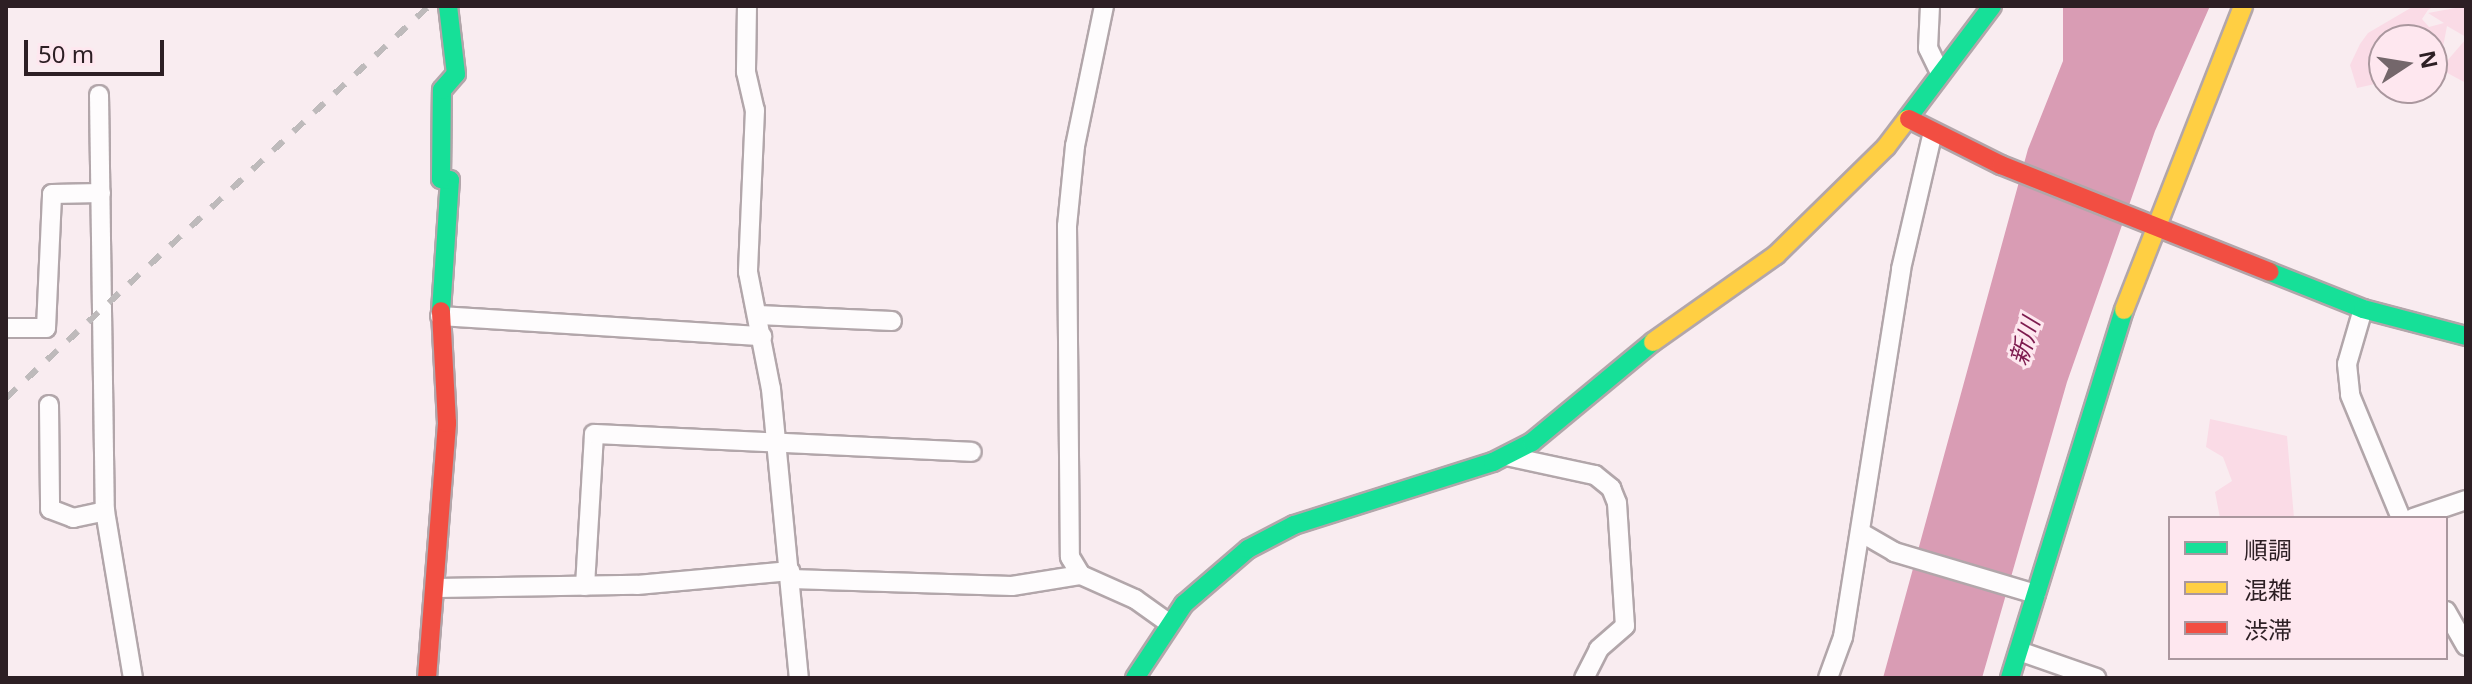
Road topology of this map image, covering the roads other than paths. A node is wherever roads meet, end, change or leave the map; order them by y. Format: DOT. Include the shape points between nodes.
graph roads {
  1 [pos="448,6"];
  2 [pos="747,6"];
  3 [pos="1104,6"];
  4 [pos="1930,6"];
  5 [pos="1992,6"];
  6 [pos="2243,6"];
  7 [pos="1939,71"];
  8 [pos="99,95"];
  9 [pos="1909,119"];
  10 [pos="1933,132"];
  11 [pos="101,193"];
  12 [pos="2150,225"];
  13 [pos="2363,309"];
  14 [pos="758,315"];
  15 [pos="440,316"];
  16 [pos="892,321"];
  17 [pos="6,328"];
  18 [pos="762,336"];
  19 [pos="2466,336"];
  20 [pos="49,405"];
  21 [pos="776,445"];
  22 [pos="972,452"];
  23 [pos="1506,456"];
  24 [pos="2466,500"];
  25 [pos="105,511"];
  26 [pos="2400,516"];
  27 [pos="2419,516"];
  28 [pos="1860,532"];
  29 [pos="791,575"];
  30 [pos="1081,575"];
  31 [pos="585,586"];
  32 [pos="437,588"];
  33 [pos="2031,592"];
  34 [pos="2448,614"];
  35 [pos="1170,624"];
  36 [pos="2466,646"];
  37 [pos="2019,651"];
  38 [pos="133,678"];
  39 [pos="427,678"];
  40 [pos="799,678"];
  41 [pos="1135,678"];
  42 [pos="1584,678"];
  43 [pos="1828,678"];
  44 [pos="2010,678"];
  45 [pos="2096,678"];
  1 -- 15 [label="street" via="456,74 442,90 441,179 450,180"];
  2 -- 14 [label="street" via="746,72 755,110 748,272"];
  3 -- 30 [label="street" via="1075,146 1067,226 1070,557"];
  4 -- 7 [label="street" via="1928,48"];
  5 -- 7 [label="street"];
  6 -- 12 [label="street"];
  7 -- 9 [label="street"];
  8 -- 11 [label="street"];
  9 -- 10 [label="street"];
  9 -- 23 [label="street" via="1776,255 1655,341 1568,417"];
  10 -- 12 [label="street"];
  10 -- 28 [label="street" via="1901,269"];
  11 -- 17 [label="street" via="52,194 46,328"];
  11 -- 25 [label="street"];
  12 -- 13 [label="street"];
  12 -- 33 [label="street"];
  13 -- 19 [label="street"];
  13 -- 26 [label="street" via="2347,364 2350,395"];
  14 -- 16 [label="street"];
  14 -- 18 [label="street"];
  15 -- 18 [label="street"];
  15 -- 32 [label="street" via="447,423"];
  18 -- 21 [label="street"];
  20 -- 25 [label="street" via="50,509 73,518"];
  21 -- 22 [label="street"];
  21 -- 29 [label="street"];
  21 -- 31 [label="street" via="594,434"];
  23 -- 35 [label="street" via="1294,525 1211,575"];
  23 -- 42 [label="street" via="1595,475 1611,488 1617,503 1625,626 1599,649"];
  24 -- 27 [label="street"];
  25 -- 38 [label="street"];
  28 -- 33 [label="street" via="1894,552"];
  28 -- 43 [label="street" via="1843,637"];
  29 -- 30 [label="street" via="1012,586"];
  29 -- 31 [label="street"];
  29 -- 40 [label="street"];
  30 -- 35 [label="street" via="1135,599"];
  31 -- 32 [label="street"];
  32 -- 39 [label="street"];
  33 -- 37 [label="street"];
  34 -- 36 [label="street"];
  35 -- 41 [label="street"];
  37 -- 44 [label="street"];
  37 -- 45 [label="street"];
}
